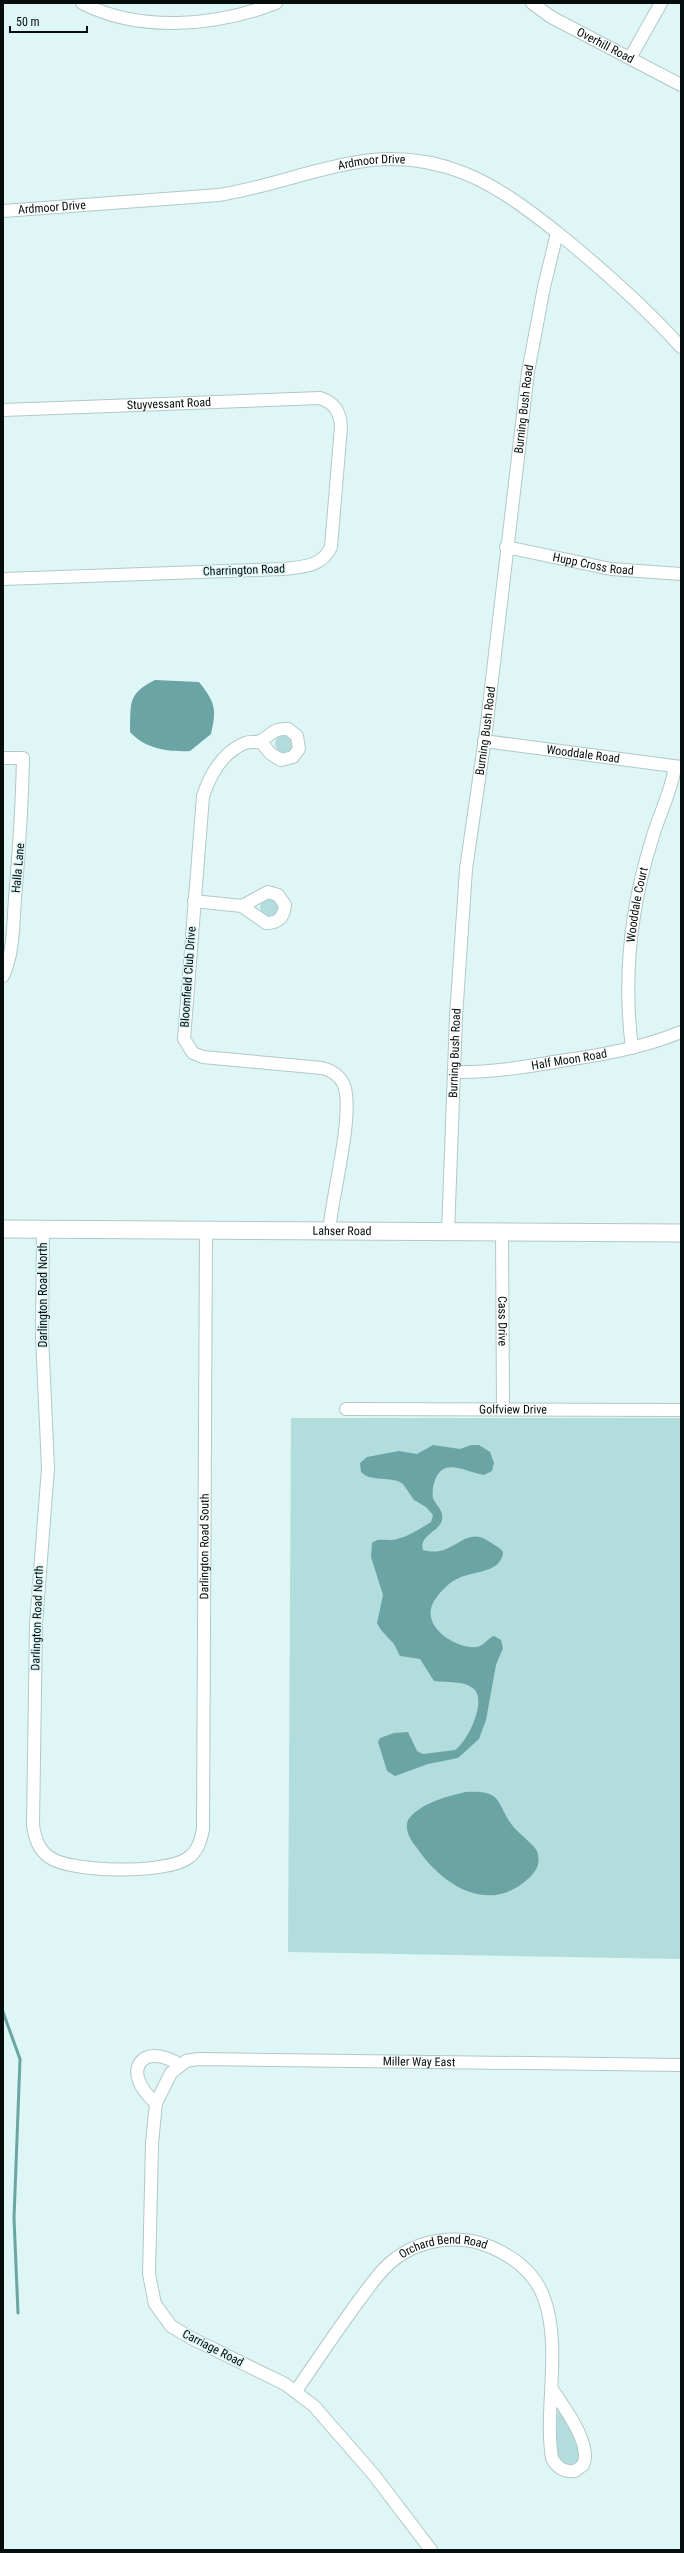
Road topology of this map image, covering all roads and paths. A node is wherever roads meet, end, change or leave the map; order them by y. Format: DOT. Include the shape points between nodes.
graph roads {
  1 [pos="82,3"];
  2 [pos="276,3"];
  3 [pos="532,3"];
  4 [pos="661,3"];
  5 [pos="630,58"];
  6 [pos="681,86"];
  7 [pos="3,211"];
  8 [pos="557,233"];
  9 [pos="681,347"];
  10 [pos="333,405"];
  11 [pos="3,410"];
  12 [pos="506,547"];
  13 [pos="681,574"];
  14 [pos="3,579"];
  15 [pos="260,741"];
  16 [pos="484,741"];
  17 [pos="3,758"];
  18 [pos="678,767"];
  19 [pos="194,901"];
  20 [pos="242,906"];
  21 [pos="3,976"];
  22 [pos="681,1032"];
  23 [pos="632,1048"];
  24 [pos="454,1072"];
  25 [pos="3,1229"];
  26 [pos="43,1230"];
  27 [pos="206,1231"];
  28 [pos="329,1232"];
  29 [pos="502,1232"];
  30 [pos="448,1233"];
  31 [pos="681,1233"];
  32 [pos="346,1409"];
  33 [pos="503,1409"];
  34 [pos="681,1410"];
  35 [pos="190,1857"];
  36 [pos="180,2065"];
  37 [pos="681,2065"];
  38 [pos="156,2102"];
  39 [pos="552,2389"];
  40 [pos="296,2391"];
  41 [pos="431,2550"];
  1 -- 2 [label="street" via="100,12 130,20 165,23 227,17"];
  3 -- 5 [label="street, Overhill Road" via="551,17"];
  4 -- 5 [label="street"];
  5 -- 6 [label="street, Overhill Road"];
  7 -- 8 [label="street, Ardmoor Drive" via="218,195 245,191 360,162 404,160 433,163 478,180"];
  8 -- 9 [label="street, Ardmoor Drive" via="612,277"];
  8 -- 12 [label="street, Burning Bush Road" via="528,372"];
  10 -- 11 [label="street, Stuyvessant Road" via="320,398 305,397"];
  10 -- 14 [label="street, Charrington Road" via="340,417 341,427 332,538 328,554 319,562 283,569"];
  12 -- 13 [label="street, Hupp Cross Road" via="617,569"];
  12 -- 16 [label="street, Burning Bush Road"];
  15 -- 19 [label="street, Bloomfield Club Drive" via="244,744 225,757 207,784 200,809"];
  16 -- 18 [label="street, Wooddale Road"];
  16 -- 24 [label="street, Burning Bush Road" via="462,911"];
  17 -- 21 [label="street, Halla Lane" via="23,758 14,915 8,961"];
  18 -- 23 [label="street, Wooddale Court" via="651,840 634,915 628,986"];
  19 -- 20 [label="street"];
  19 -- 28 [label="street, Bloomfield Club Drive" via="184,1031 188,1048 193,1054 209,1058 322,1068 332,1071 343,1083 346,1092 345,1121"];
  22 -- 23 [label="street, Half Moon Road"];
  23 -- 24 [label="street, Half Moon Road" via="540,1065"];
  24 -- 30 [label="street, Burning Bush Road"];
  25 -- 26 [label="street, Lahser Road"];
  26 -- 27 [label="street, Lahser Road"];
  26 -- 35 [label="street, Darlington Road North" via="42,1336 48,1447 36,1624 34,1835 43,1852 65,1865 154,1868 174,1865"];
  27 -- 28 [label="street, Lahser Road"];
  27 -- 35 [label="street, Darlington Road South" via="204,1819 199,1845"];
  28 -- 30 [label="street, Lahser Road"];
  29 -- 30 [label="street, Lahser Road"];
  29 -- 31 [label="street, Lahser Road"];
  29 -- 33 [label="street, Cass Drive"];
  32 -- 33 [label="street, Golfview Drive"];
  33 -- 34 [label="street, Golfview Drive"];
  36 -- 37 [label="street, Miller Way East" via="186,2061 206,2059"];
  36 -- 38 [label="street, Carriage Road" via="166,2081"];
  36 -- 38 [label="street" via="166,2057 156,2056 146,2058 138,2066 137,2081"];
  38 -- 40 [label="street, Carriage Road" via="152,2132 149,2227 149,2277 155,2304 164,2319 179,2331"];
  39 -- 39 [label="street, Orchard Bend Road" via="552,2458 562,2470 575,2471 583,2465 586,2452 581,2438"];
  39 -- 40 [label="street, Orchard Bend Road" via="552,2354 547,2315 544,2300 534,2280 513,2258 471,2241 450,2239 422,2244 387,2265 350,2312"];
  40 -- 41 [label="street, Carriage Road" via="319,2411 352,2447"];
}
